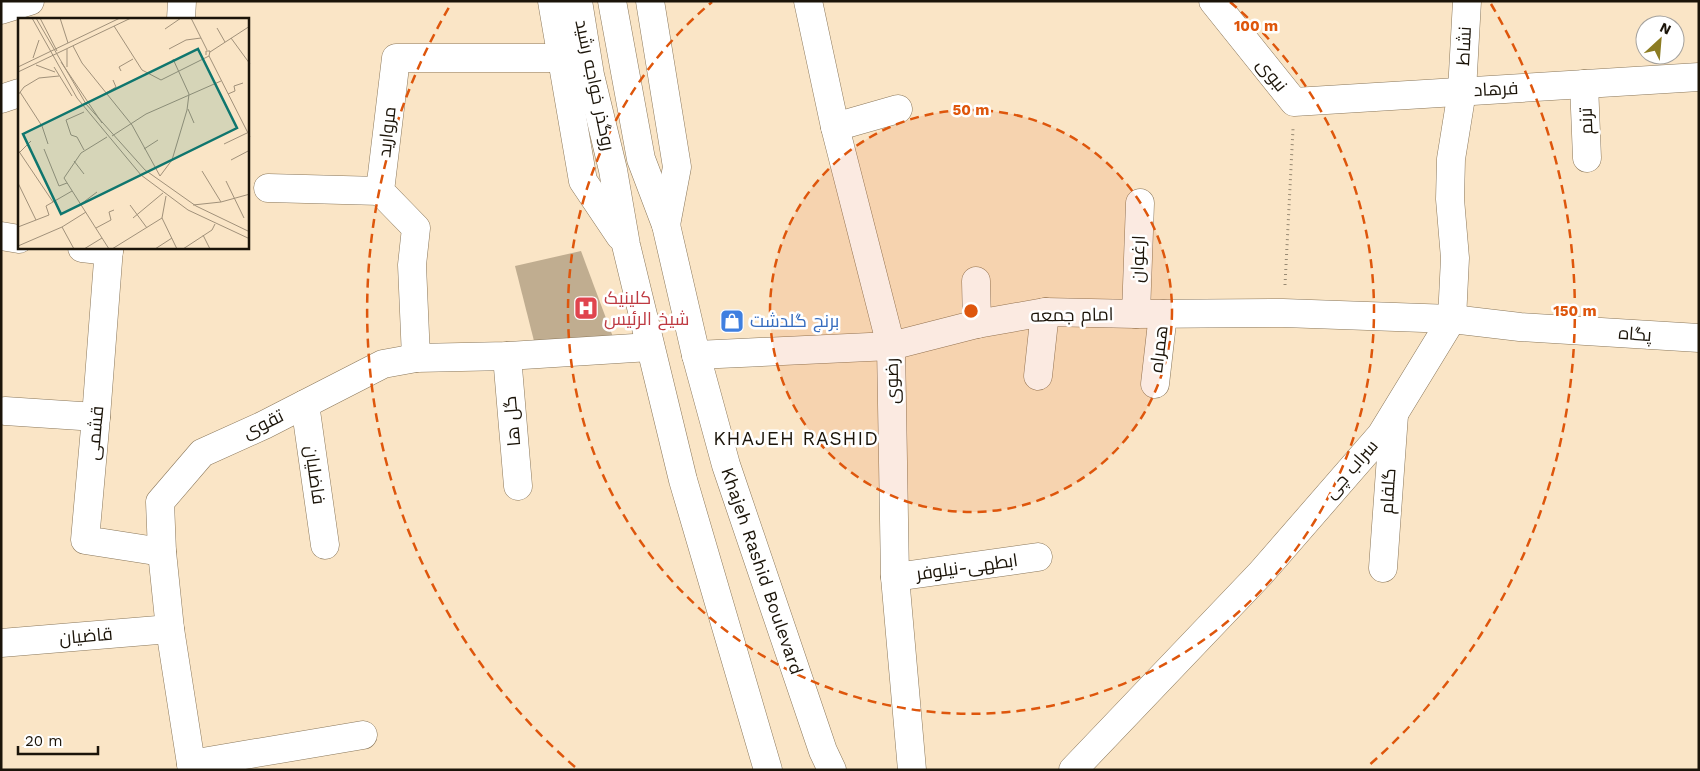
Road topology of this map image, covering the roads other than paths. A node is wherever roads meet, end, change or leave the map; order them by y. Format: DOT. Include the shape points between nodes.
graph roads {
  1 [pos="30,1"];
  2 [pos="182,1"];
  3 [pos="552,1"];
  4 [pos="578,1"];
  5 [pos="612,1"];
  6 [pos="650,1"];
  7 [pos="808,1"];
  8 [pos="1213,1"];
  9 [pos="1467,1"];
  10 [pos="1,10"];
  11 [pos="181,18"];
  12 [pos="562,58"];
  13 [pos="1699,77"];
  14 [pos="1584,84"];
  15 [pos="1462,91"];
  16 [pos="18,93"];
  17 [pos="1,98"];
  18 [pos="1294,102"];
  19 [pos="898,109"];
  20 [pos="835,127"];
  21 [pos="1587,158"];
  22 [pos="268,188"];
  23 [pos="380,191"];
  24 [pos="1140,203"];
  25 [pos="666,224"];
  26 [pos="1,236"];
  27 [pos="18,239"];
  28 [pos="626,244"];
  29 [pos="109,249"];
  30 [pos="976,281"];
  31 [pos="1045,312"];
  32 [pos="1136,314"];
  33 [pos="1163,314"];
  34 [pos="1452,319"];
  35 [pos="977,324"];
  36 [pos="1699,338"];
  37 [pos="891,346"];
  38 [pos="650,347"];
  39 [pos="696,355"];
  40 [pos="507,356"];
  41 [pos="416,358"];
  42 [pos="1038,376"];
  43 [pos="1155,384"];
  44 [pos="305,404"];
  45 [pos="5,411"];
  46 [pos="1394,414"];
  47 [pos="96,417"];
  48 [pos="518,486"];
  49 [pos="326,546"];
  50 [pos="162,552"];
  51 [pos="1038,557"];
  52 [pos="1382,568"];
  53 [pos="895,577"];
  54 [pos="170,629"];
  55 [pos="1,643"];
  56 [pos="363,735"];
  57 [pos="192,767"];
  58 [pos="768,770"];
  59 [pos="832,770"];
  60 [pos="912,770"];
  61 [pos="1073,770"];
  1 -- 10 [label="street"];
  2 -- 11 [label="street"];
  3 -- 12 [label="street"];
  4 -- 28 [label="street, روگذر خواجه رشید" via="590,75"];
  5 -- 25 [label="street, روگذر خواجه رشید" via="641,159"];
  6 -- 25 [label="street" via="677,167"];
  7 -- 20 [label="street, رضوی"];
  8 -- 18 [label="street, نبوی"];
  9 -- 15 [label="street, نشاط"];
  12 -- 23 [label="street, مروارید" via="396,58"];
  12 -- 28 [label="street" via="583,181"];
  13 -- 14 [label="street, فرهاد"];
  14 -- 15 [label="street, فرهاد"];
  14 -- 21 [label="street, ترنم"];
  15 -- 18 [label="street, فرهاد"];
  15 -- 34 [label="street, سراب چی" via="1451,159 1450,199 1455,258"];
  16 -- 17 [label="street"];
  19 -- 20 [label="street"];
  20 -- 37 [label="street, رضوی"];
  22 -- 23 [label="street"];
  23 -- 41 [label="street" via="416,228 412,265"];
  24 -- 32 [label="street, ارغوان"];
  25 -- 39 [label="street, Khajeh Rashid Boulevard"];
  26 -- 27 [label="street"];
  28 -- 38 [label="street"];
  29 -- 47 [label="street, قشمی"];
  30 -- 35 [label="street"];
  31 -- 32 [label="street, امام جمعه"];
  31 -- 35 [label="street, امام جمعه"];
  31 -- 42 [label="street"];
  32 -- 33 [label="street, امام جمعه"];
  33 -- 34 [label="street, امام جمعه" via="1283,313"];
  33 -- 43 [label="street, همراه"];
  34 -- 36 [label="street, پگاه" via="1520,327"];
  34 -- 46 [label="street, سراب چی"];
  35 -- 37 [label="street, امام جمعه"];
  37 -- 39 [label="street, امام جمعه"];
  37 -- 53 [label="street, رضوی"];
  38 -- 40 [label="street, تقوی"];
  38 -- 58 [label="street" via="683,480"];
  39 -- 59 [label="street, Khajeh Rashid Boulevard" via="726,465"];
  40 -- 41 [label="street, تقوی"];
  40 -- 48 [label="street, گل ها"];
  41 -- 44 [label="street, تقوی" via="384,364"];
  44 -- 49 [label="street, فاضلیان"];
  44 -- 50 [label="street, تقوی" via="202,453 160,502"];
  45 -- 47 [label="street"];
  46 -- 52 [label="street, گلفام"];
  46 -- 61 [label="street, سراب چی" via="1381,435 1261,573"];
  47 -- 50 [label="street, قشمی" via="85,540"];
  50 -- 54 [label="street, تقوی"];
  51 -- 53 [label="street, ابطهی-نیلوفر"];
  53 -- 60 [label="street, رضوی"];
  54 -- 55 [label="street, قاضیان"];
  54 -- 57 [label="street, تقوی"];
  56 -- 57 [label="street"];
}
